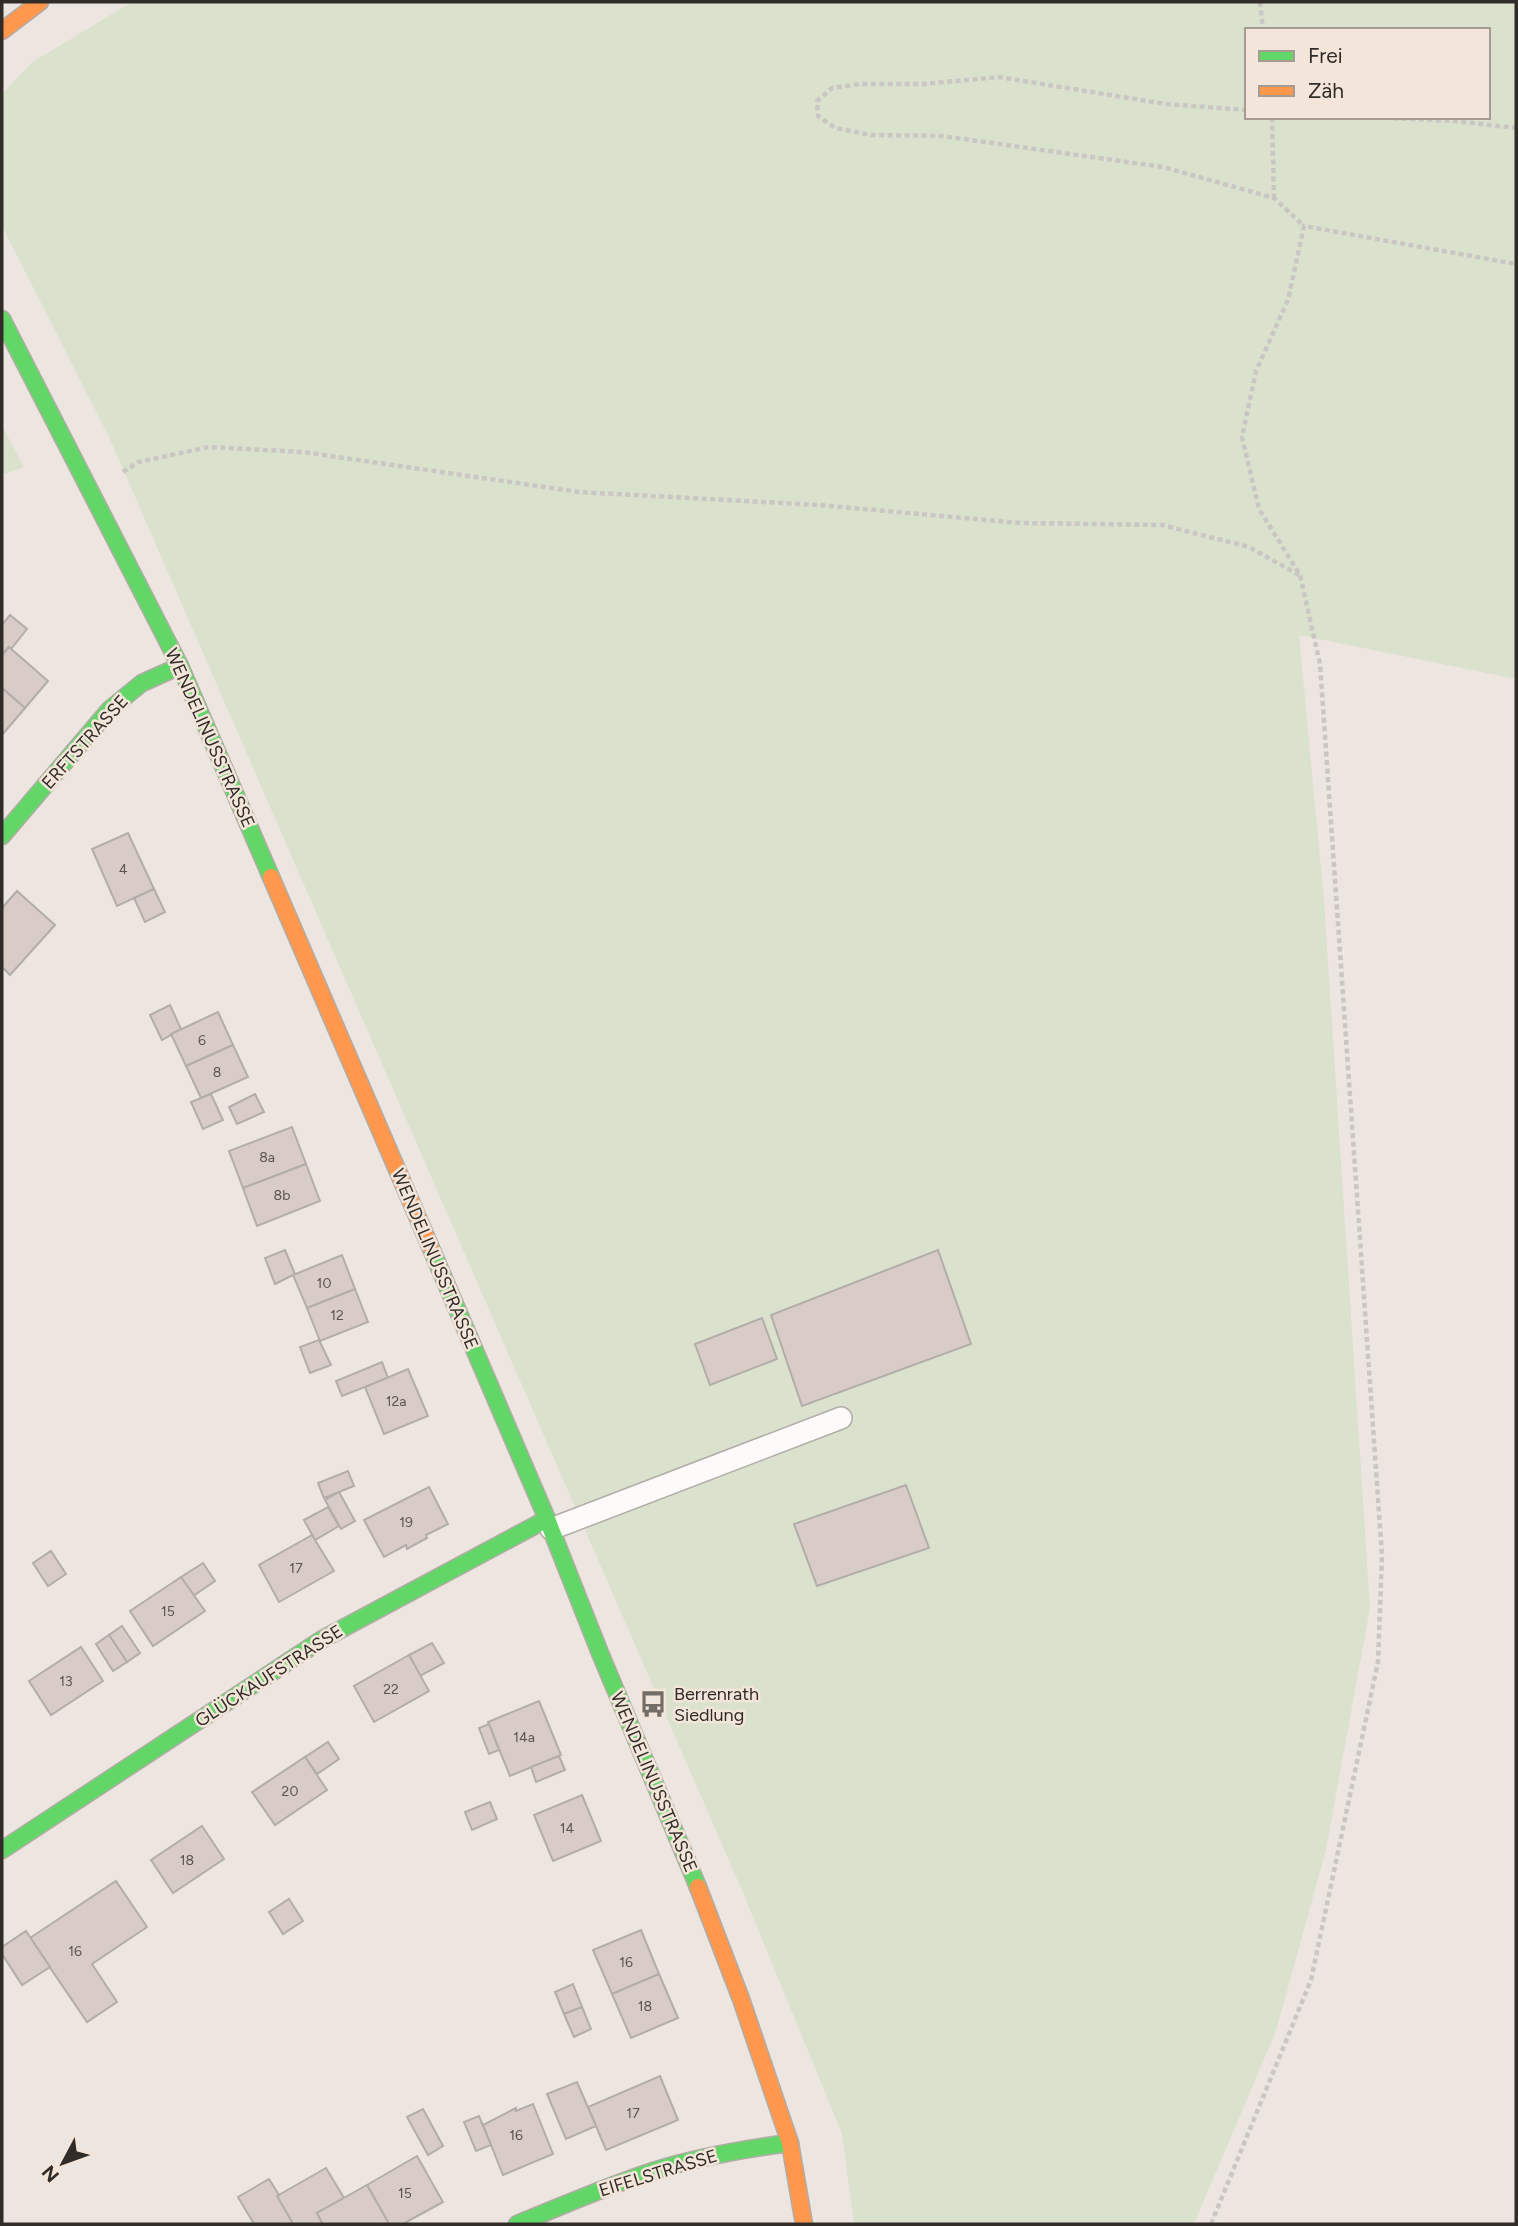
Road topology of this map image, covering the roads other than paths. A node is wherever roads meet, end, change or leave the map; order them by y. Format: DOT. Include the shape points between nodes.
graph roads {
  1 [pos="40,2"];
  2 [pos="2,31"];
  3 [pos="2,318"];
  4 [pos="180,666"];
  5 [pos="2,836"];
  6 [pos="841,1419"];
  7 [pos="549,1524"];
  8 [pos="2,1850"];
  9 [pos="790,2143"];
  10 [pos="525,2223"];
  11 [pos="804,2224"];
  1 -- 2 [label="main road"];
  3 -- 4 [label="main road, WENDELINUSSTRASSE"];
  4 -- 5 [label="main road, ERFTSTRASSE" via="142,683 110,709"];
  4 -- 7 [label="main road, WENDELINUSSTRASSE"];
  6 -- 7 [label="lane"];
  7 -- 8 [label="main road, GLÜCKAUFSTRASSE" via="321,1640"];
  7 -- 9 [label="main road, WENDELINUSSTRASSE" via="685,1853"];
  9 -- 10 [label="main road, EIFELSTRASSE" via="673,2165 583,2196"];
  9 -- 11 [label="main road, WENDELINUSSTRASSE"];
}
